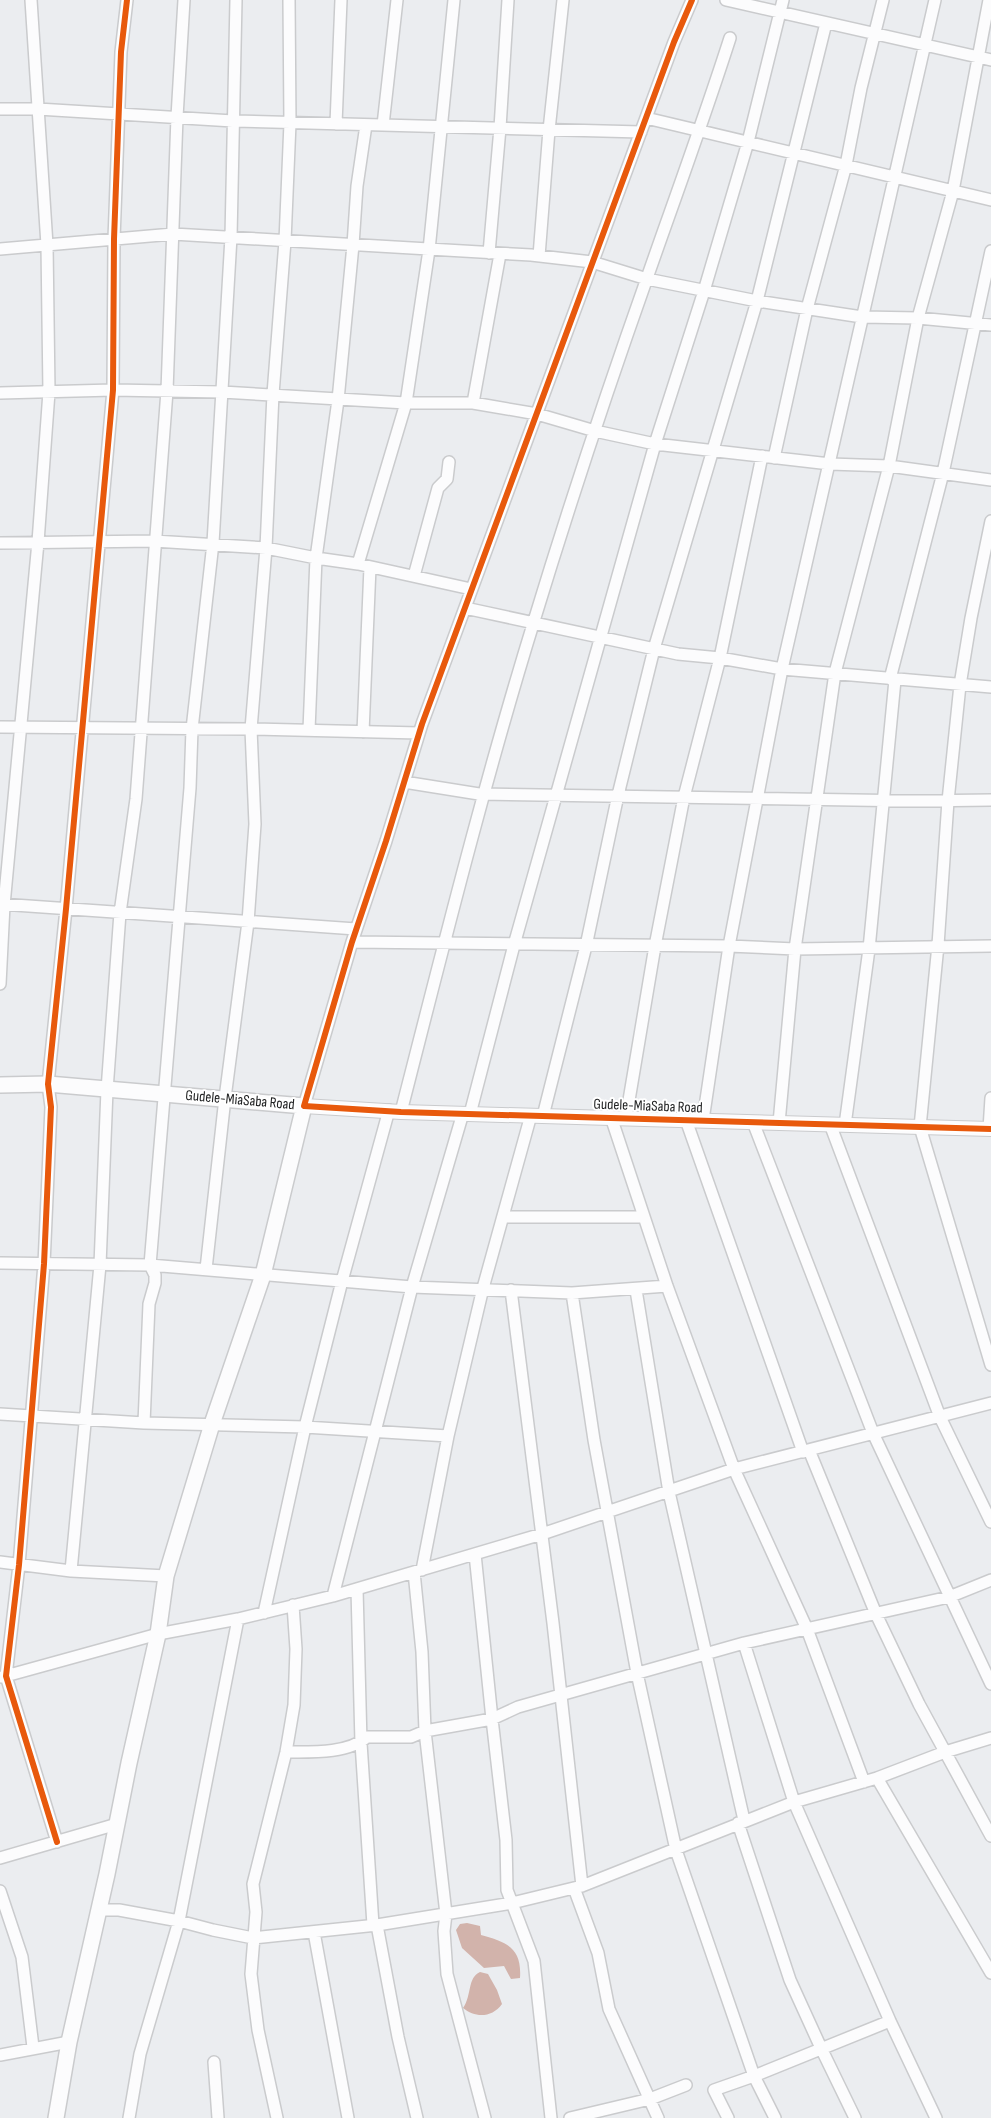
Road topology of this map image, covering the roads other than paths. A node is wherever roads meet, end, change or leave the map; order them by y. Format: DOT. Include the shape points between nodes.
graph roads {
  1 [pos="31,0"];
  2 [pos="127,0"];
  3 [pos="184,0"];
  4 [pos="236,0"];
  5 [pos="289,0"];
  6 [pos="341,0"];
  7 [pos="397,0"];
  8 [pos="454,0"];
  9 [pos="508,0"];
  10 [pos="563,0"];
  11 [pos="692,0"];
  12 [pos="726,0"];
  13 [pos="783,0"];
  14 [pos="883,0"];
  15 [pos="935,0"];
  16 [pos="989,0"];
  17 [pos="780,12"];
  18 [pos="826,23"];
  19 [pos="875,34"];
  20 [pos="730,38"];
  21 [pos="925,46"];
  22 [pos="977,58"];
  23 [pos="991,60"];
  24 [pos="0,109"];
  25 [pos="38,109"];
  26 [pos="120,114"];
  27 [pos="177,117"];
  28 [pos="646,118"];
  29 [pos="233,121"];
  30 [pos="290,123"];
  31 [pos="336,124"];
  32 [pos="366,125"];
  33 [pos="383,125"];
  34 [pos="442,127"];
  35 [pos="500,128"];
  36 [pos="548,130"];
  37 [pos="700,131"];
  38 [pos="641,132"];
  39 [pos="748,142"];
  40 [pos="795,153"];
  41 [pos="846,165"];
  42 [pos="895,176"];
  43 [pos="953,191"];
  44 [pos="991,200"];
  45 [pos="173,234"];
  46 [pos="231,237"];
  47 [pos="114,239"];
  48 [pos="286,241"];
  49 [pos="47,245"];
  50 [pos="353,245"];
  51 [pos="0,249"];
  52 [pos="428,250"];
  53 [pos="991,251"];
  54 [pos="494,253"];
  55 [pos="539,256"];
  56 [pos="592,262"];
  57 [pos="646,279"];
  58 [pos="704,290"];
  59 [pos="758,301"];
  60 [pos="806,309"];
  61 [pos="862,317"];
  62 [pos="918,318"];
  63 [pos="975,323"];
  64 [pos="991,325"];
  65 [pos="113,390"];
  66 [pos="167,391"];
  67 [pos="49,392"];
  68 [pos="222,392"];
  69 [pos="0,393"];
  70 [pos="273,394"];
  71 [pos="338,400"];
  72 [pos="406,403"];
  73 [pos="473,403"];
  74 [pos="536,414"];
  75 [pos="595,431"];
  76 [pos="655,444"];
  77 [pos="712,450"];
  78 [pos="768,457"];
  79 [pos="449,462"];
  80 [pos="830,464"];
  81 [pos="889,466"];
  82 [pos="943,473"];
  83 [pos="991,480"];
  84 [pos="991,521"];
  85 [pos="99,540"];
  86 [pos="154,540"];
  87 [pos="38,542"];
  88 [pos="0,543"];
  89 [pos="213,543"];
  90 [pos="266,548"];
  91 [pos="316,558"];
  92 [pos="358,564"];
  93 [pos="370,567"];
  94 [pos="414,576"];
  95 [pos="471,589"];
  96 [pos="465,608"];
  97 [pos="533,622"];
  98 [pos="602,638"];
  99 [pos="654,649"];
  100 [pos="720,658"];
  101 [pos="782,669"];
  102 [pos="835,673"];
  103 [pos="892,679"];
  104 [pos="960,685"];
  105 [pos="991,687"];
  106 [pos="0,727"];
  107 [pos="20,728"];
  108 [pos="141,728"];
  109 [pos="82,729"];
  110 [pos="192,729"];
  111 [pos="251,729"];
  112 [pos="309,730"];
  113 [pos="363,732"];
  114 [pos="419,733"];
  115 [pos="404,782"];
  116 [pos="483,794"];
  117 [pos="556,795"];
  118 [pos="618,796"];
  119 [pos="684,797"];
  120 [pos="756,799"];
  121 [pos="815,800"];
  122 [pos="991,800"];
  123 [pos="883,801"];
  124 [pos="948,801"];
  125 [pos="2,905"];
  126 [pos="66,909"];
  127 [pos="120,913"];
  128 [pos="180,917"];
  129 [pos="248,922"];
  130 [pos="356,929"];
  131 [pos="352,942"];
  132 [pos="444,944"];
  133 [pos="514,945"];
  134 [pos="586,946"];
  135 [pos="655,946"];
  136 [pos="729,946"];
  137 [pos="938,946"];
  138 [pos="991,946"];
  139 [pos="869,949"];
  140 [pos="795,950"];
  141 [pos="0,984"];
  142 [pos="48,1084"];
  143 [pos="0,1085"];
  144 [pos="107,1090"];
  145 [pos="164,1094"];
  146 [pos="224,1098"];
  147 [pos="991,1098"];
  148 [pos="304,1106"];
  149 [pos="395,1111"];
  150 [pos="466,1114"];
  151 [pos="537,1116"];
  152 [pos="611,1116"];
  153 [pos="626,1118"];
  154 [pos="686,1120"];
  155 [pos="704,1120"];
  156 [pos="752,1122"];
  157 [pos="779,1123"];
  158 [pos="830,1124"];
  159 [pos="845,1125"];
  160 [pos="920,1127"];
  161 [pos="990,1129"];
  162 [pos="504,1217"];
  163 [pos="644,1217"];
  164 [pos="0,1263"];
  165 [pos="44,1264"];
  166 [pos="100,1265"];
  167 [pos="150,1265"];
  168 [pos="206,1269"];
  169 [pos="263,1275"];
  170 [pos="342,1281"];
  171 [pos="412,1286"];
  172 [pos="667,1286"];
  173 [pos="483,1288"];
  174 [pos="511,1290"];
  175 [pos="636,1290"];
  176 [pos="572,1293"];
  177 [pos="991,1365"];
  178 [pos="991,1403"];
  179 [pos="0,1414"];
  180 [pos="30,1415"];
  181 [pos="940,1417"];
  182 [pos="84,1419"];
  183 [pos="144,1423"];
  184 [pos="212,1424"];
  185 [pos="305,1427"];
  186 [pos="376,1431"];
  187 [pos="873,1433"];
  188 [pos="448,1436"];
  189 [pos="806,1451"];
  190 [pos="734,1469"];
  191 [pos="669,1492"];
  192 [pos="607,1512"];
  193 [pos="991,1522"];
  194 [pos="542,1534"];
  195 [pos="475,1554"];
  196 [pos="0,1562"];
  197 [pos="19,1565"];
  198 [pos="71,1571"];
  199 [pos="418,1571"];
  200 [pos="166,1576"];
  201 [pos="991,1580"];
  202 [pos="356,1589"];
  203 [pos="333,1596"];
  204 [pos="949,1597"];
  205 [pos="293,1605"];
  206 [pos="264,1613"];
  207 [pos="876,1614"];
  208 [pos="238,1618"];
  209 [pos="807,1629"];
  210 [pos="158,1634"];
  211 [pos="744,1643"];
  212 [pos="706,1653"];
  213 [pos="637,1673"];
  214 [pos="3,1676"];
  215 [pos="991,1684"];
  216 [pos="560,1696"];
  217 [pos="492,1719"];
  218 [pos="425,1731"];
  219 [pos="991,1738"];
  220 [pos="361,1743"];
  221 [pos="286,1752"];
  222 [pos="945,1752"];
  223 [pos="877,1778"];
  224 [pos="864,1782"];
  225 [pos="794,1802"];
  226 [pos="741,1822"];
  227 [pos="117,1824"];
  228 [pos="991,1836"];
  229 [pos="57,1842"];
  230 [pos="676,1850"];
  231 [pos="0,1858"];
  232 [pos="578,1887"];
  233 [pos="0,1891"];
  234 [pos="512,1903"];
  235 [pos="99,1910"];
  236 [pos="446,1914"];
  237 [pos="179,1921"];
  238 [pos="375,1925"];
  239 [pos="314,1932"];
  240 [pos="253,1938"];
  241 [pos="988,1960"];
  242 [pos="991,1973"];
  243 [pos="890,2021"];
  244 [pos="69,2042"];
  245 [pos="33,2047"];
  246 [pos="821,2048"];
  247 [pos="0,2055"];
  248 [pos="214,2062"];
  249 [pos="754,2076"];
  250 [pos="686,2085"];
  251 [pos="650,2099"];
  252 [pos="56,2118"];
  253 [pos="129,2118"];
  254 [pos="218,2118"];
  255 [pos="277,2118"];
  256 [pos="348,2118"];
  257 [pos="417,2118"];
  258 [pos="485,2118"];
  259 [pos="551,2118"];
  260 [pos="570,2118"];
  261 [pos="658,2118"];
  262 [pos="728,2118"];
  263 [pos="775,2118"];
  264 [pos="855,2118"];
  265 [pos="936,2118"];
  1 -- 25 [label="street"];
  2 -- 26 [label="street" via="121,52"];
  3 -- 27 [label="street"];
  4 -- 29 [label="street"];
  5 -- 30 [label="street"];
  6 -- 31 [label="street"];
  7 -- 33 [label="street"];
  8 -- 34 [label="street"];
  9 -- 35 [label="street"];
  10 -- 36 [label="street"];
  11 -- 28 [label="street"];
  12 -- 17 [label="street"];
  13 -- 17 [label="street"];
  14 -- 19 [label="street"];
  15 -- 21 [label="street"];
  16 -- 22 [label="street"];
  17 -- 18 [label="street"];
  17 -- 39 [label="street"];
  18 -- 19 [label="street"];
  18 -- 40 [label="street"];
  19 -- 21 [label="street"];
  19 -- 41 [label="street"];
  20 -- 37 [label="street"];
  21 -- 22 [label="street"];
  21 -- 42 [label="street"];
  22 -- 23 [label="street"];
  22 -- 43 [label="street"];
  24 -- 25 [label="street"];
  25 -- 26 [label="street"];
  25 -- 49 [label="street"];
  26 -- 27 [label="street"];
  26 -- 47 [label="street"];
  27 -- 29 [label="street"];
  27 -- 45 [label="street"];
  28 -- 37 [label="street"];
  28 -- 38 [label="street"];
  29 -- 30 [label="street"];
  29 -- 46 [label="street"];
  30 -- 31 [label="street"];
  30 -- 48 [label="street"];
  31 -- 32 [label="street"];
  32 -- 33 [label="street"];
  32 -- 50 [label="street"];
  33 -- 34 [label="street"];
  34 -- 35 [label="street"];
  34 -- 52 [label="street"];
  35 -- 36 [label="street"];
  35 -- 54 [label="street"];
  36 -- 38 [label="street"];
  36 -- 55 [label="street"];
  37 -- 39 [label="street"];
  37 -- 57 [label="street"];
  38 -- 56 [label="street"];
  39 -- 40 [label="street"];
  39 -- 58 [label="street"];
  40 -- 41 [label="street"];
  40 -- 59 [label="street"];
  41 -- 42 [label="street"];
  41 -- 60 [label="street"];
  42 -- 43 [label="street"];
  42 -- 61 [label="street"];
  43 -- 44 [label="street"];
  43 -- 62 [label="street"];
  45 -- 46 [label="street"];
  45 -- 47 [label="street"];
  45 -- 66 [label="street"];
  46 -- 48 [label="street"];
  46 -- 68 [label="street"];
  47 -- 49 [label="street"];
  47 -- 65 [label="street"];
  48 -- 50 [label="street"];
  48 -- 70 [label="street"];
  49 -- 51 [label="street"];
  49 -- 67 [label="street"];
  50 -- 52 [label="street"];
  50 -- 71 [label="street"];
  52 -- 54 [label="street"];
  52 -- 72 [label="street"];
  53 -- 63 [label="street"];
  54 -- 55 [label="street"];
  54 -- 73 [label="street"];
  55 -- 56 [label="street"];
  56 -- 57 [label="street"];
  56 -- 74 [label="street"];
  57 -- 58 [label="street"];
  57 -- 75 [label="street"];
  58 -- 59 [label="street"];
  58 -- 76 [label="street"];
  59 -- 60 [label="street"];
  59 -- 77 [label="street"];
  60 -- 61 [label="street"];
  60 -- 78 [label="street"];
  61 -- 62 [label="street"];
  61 -- 80 [label="street"];
  62 -- 63 [label="street"];
  62 -- 81 [label="street"];
  63 -- 64 [label="street"];
  63 -- 82 [label="street"];
  65 -- 66 [label="street"];
  65 -- 67 [label="street"];
  65 -- 85 [label="street"];
  66 -- 68 [label="street"];
  66 -- 86 [label="street"];
  67 -- 69 [label="street"];
  67 -- 87 [label="street"];
  68 -- 70 [label="street"];
  68 -- 89 [label="street"];
  70 -- 71 [label="street"];
  70 -- 90 [label="street"];
  71 -- 72 [label="street"];
  71 -- 91 [label="street"];
  72 -- 73 [label="street"];
  72 -- 92 [label="street"];
  73 -- 74 [label="street"];
  74 -- 75 [label="street"];
  74 -- 95 [label="street"];
  75 -- 76 [label="street"];
  75 -- 97 [label="street"];
  76 -- 77 [label="street"];
  76 -- 98 [label="street"];
  77 -- 78 [label="street"];
  77 -- 99 [label="street"];
  78 -- 80 [label="street"];
  78 -- 100 [label="street"];
  79 -- 94 [label="street" via="448,479 438,488"];
  80 -- 81 [label="street"];
  80 -- 101 [label="street"];
  81 -- 82 [label="street"];
  81 -- 102 [label="street"];
  82 -- 83 [label="street"];
  82 -- 103 [label="street"];
  84 -- 104 [label="street"];
  85 -- 86 [label="street"];
  85 -- 87 [label="street"];
  85 -- 109 [label="street"];
  86 -- 89 [label="street"];
  86 -- 108 [label="street"];
  87 -- 88 [label="street"];
  87 -- 107 [label="street"];
  89 -- 90 [label="street"];
  89 -- 110 [label="street"];
  90 -- 91 [label="street"];
  90 -- 111 [label="street"];
  91 -- 92 [label="street"];
  91 -- 112 [label="street"];
  92 -- 93 [label="street"];
  93 -- 94 [label="street"];
  93 -- 113 [label="street"];
  94 -- 95 [label="street"];
  95 -- 96 [label="street"];
  96 -- 97 [label="street"];
  96 -- 114 [label="street"];
  97 -- 98 [label="street"];
  97 -- 116 [label="street"];
  98 -- 99 [label="street"];
  98 -- 117 [label="street"];
  99 -- 100 [label="street"];
  99 -- 118 [label="street"];
  100 -- 101 [label="street"];
  100 -- 119 [label="street"];
  101 -- 102 [label="street"];
  101 -- 120 [label="street"];
  102 -- 103 [label="street"];
  102 -- 121 [label="street"];
  103 -- 104 [label="street"];
  103 -- 123 [label="street"];
  104 -- 105 [label="street"];
  104 -- 124 [label="street"];
  106 -- 107 [label="street"];
  107 -- 109 [label="street"];
  107 -- 125 [label="street"];
  108 -- 109 [label="street"];
  108 -- 110 [label="street"];
  108 -- 127 [label="street" via="136,799"];
  109 -- 126 [label="street"];
  110 -- 111 [label="street"];
  110 -- 128 [label="street"];
  111 -- 112 [label="street"];
  111 -- 129 [label="street" via="255,824"];
  112 -- 113 [label="street"];
  113 -- 114 [label="street"];
  114 -- 115 [label="street"];
  115 -- 116 [label="street"];
  115 -- 130 [label="street"];
  116 -- 117 [label="street"];
  116 -- 132 [label="street"];
  117 -- 118 [label="street"];
  117 -- 133 [label="street"];
  118 -- 119 [label="street"];
  118 -- 134 [label="street"];
  119 -- 120 [label="street"];
  119 -- 135 [label="street"];
  120 -- 121 [label="street"];
  120 -- 136 [label="street"];
  121 -- 123 [label="street"];
  121 -- 140 [label="street"];
  122 -- 124 [label="street"];
  123 -- 124 [label="street"];
  123 -- 139 [label="street"];
  124 -- 137 [label="street"];
  125 -- 126 [label="street"];
  125 -- 141 [label="street"];
  126 -- 127 [label="street"];
  126 -- 142 [label="street"];
  127 -- 128 [label="street"];
  127 -- 144 [label="street"];
  128 -- 129 [label="street"];
  128 -- 145 [label="street"];
  129 -- 130 [label="street"];
  129 -- 146 [label="street"];
  130 -- 131 [label="street"];
  131 -- 132 [label="street"];
  131 -- 148 [label="street"];
  132 -- 133 [label="street"];
  132 -- 149 [label="street"];
  133 -- 134 [label="street"];
  133 -- 150 [label="street"];
  134 -- 135 [label="street"];
  134 -- 151 [label="street"];
  135 -- 136 [label="street"];
  135 -- 153 [label="street"];
  136 -- 140 [label="street"];
  136 -- 155 [label="street"];
  137 -- 138 [label="street"];
  137 -- 139 [label="street"];
  137 -- 160 [label="street"];
  139 -- 140 [label="street"];
  139 -- 159 [label="street"];
  140 -- 157 [label="street"];
  142 -- 143 [label="main road, Gudele-MiaSaba Road"];
  142 -- 144 [label="main road, Gudele-MiaSaba Road"];
  142 -- 165 [label="street" via="51,1107"];
  144 -- 145 [label="main road, Gudele-MiaSaba Road"];
  144 -- 166 [label="street"];
  145 -- 146 [label="main road, Gudele-MiaSaba Road"];
  145 -- 167 [label="street"];
  146 -- 148 [label="main road, Gudele-MiaSaba Road"];
  146 -- 168 [label="street"];
  147 -- 161 [label="street"];
  148 -- 149 [label="street, Gudele-MiaSaba Road"];
  148 -- 169 [label="main road"];
  149 -- 150 [label="street, Gudele-MiaSaba Road"];
  149 -- 170 [label="street"];
  150 -- 151 [label="street, Gudele-MiaSaba Road"];
  150 -- 171 [label="street"];
  151 -- 152 [label="street, Gudele-MiaSaba Road"];
  151 -- 162 [label="street"];
  152 -- 153 [label="street, Gudele-MiaSaba Road"];
  152 -- 163 [label="street"];
  153 -- 154 [label="street, Gudele-MiaSaba Road"];
  154 -- 155 [label="street, Gudele-MiaSaba Road"];
  154 -- 189 [label="street"];
  155 -- 156 [label="street, Gudele-MiaSaba Road"];
  156 -- 157 [label="street, Gudele-MiaSaba Road"];
  156 -- 187 [label="street"];
  157 -- 158 [label="street, Gudele-MiaSaba Road"];
  158 -- 159 [label="street, Gudele-MiaSaba Road"];
  158 -- 181 [label="street"];
  159 -- 160 [label="street, Gudele-MiaSaba Road"];
  160 -- 161 [label="street, Gudele-MiaSaba Road"];
  160 -- 177 [label="street"];
  162 -- 163 [label="street"];
  162 -- 173 [label="street"];
  163 -- 172 [label="street"];
  164 -- 165 [label="street"];
  165 -- 166 [label="street"];
  165 -- 180 [label="street"];
  166 -- 167 [label="street"];
  166 -- 182 [label="street"];
  167 -- 168 [label="street"];
  167 -- 183 [label="street" via="155,1284 149,1304"];
  168 -- 169 [label="street"];
  169 -- 170 [label="street"];
  169 -- 184 [label="main road"];
  170 -- 171 [label="street"];
  170 -- 185 [label="street"];
  171 -- 173 [label="street"];
  171 -- 186 [label="street"];
  172 -- 175 [label="street"];
  172 -- 190 [label="street"];
  173 -- 174 [label="street"];
  173 -- 188 [label="street"];
  174 -- 176 [label="street"];
  174 -- 194 [label="street"];
  175 -- 176 [label="street"];
  175 -- 191 [label="street"];
  176 -- 192 [label="street"];
  178 -- 181 [label="street"];
  179 -- 180 [label="street"];
  180 -- 182 [label="street"];
  180 -- 197 [label="street"];
  181 -- 187 [label="street"];
  181 -- 193 [label="street"];
  182 -- 183 [label="street"];
  182 -- 198 [label="street"];
  183 -- 184 [label="street"];
  184 -- 185 [label="street"];
  184 -- 200 [label="main road"];
  185 -- 186 [label="street"];
  185 -- 206 [label="street"];
  186 -- 188 [label="street"];
  186 -- 203 [label="street"];
  187 -- 189 [label="street"];
  187 -- 204 [label="street"];
  188 -- 199 [label="street"];
  189 -- 190 [label="street"];
  189 -- 207 [label="street"];
  190 -- 191 [label="street"];
  190 -- 209 [label="street"];
  191 -- 192 [label="street"];
  191 -- 212 [label="street"];
  192 -- 194 [label="street"];
  192 -- 213 [label="street"];
  194 -- 195 [label="street"];
  194 -- 216 [label="street"];
  195 -- 199 [label="street"];
  195 -- 217 [label="street"];
  196 -- 197 [label="street"];
  197 -- 198 [label="street"];
  197 -- 214 [label="street"];
  198 -- 200 [label="street"];
  199 -- 202 [label="street"];
  199 -- 218 [label="street"];
  200 -- 210 [label="main road"];
  201 -- 204 [label="street"];
  202 -- 203 [label="street"];
  202 -- 220 [label="street"];
  203 -- 205 [label="street"];
  204 -- 207 [label="street"];
  204 -- 215 [label="street"];
  205 -- 206 [label="street"];
  205 -- 221 [label="street" via="295,1686"];
  206 -- 208 [label="street"];
  207 -- 209 [label="street"];
  207 -- 222 [label="street"];
  208 -- 210 [label="street"];
  208 -- 237 [label="street"];
  209 -- 211 [label="street"];
  209 -- 224 [label="street"];
  210 -- 214 [label="street"];
  210 -- 227 [label="main road"];
  211 -- 212 [label="street"];
  211 -- 225 [label="street"];
  212 -- 213 [label="street"];
  212 -- 226 [label="street"];
  213 -- 216 [label="street"];
  213 -- 230 [label="street"];
  214 -- 229 [label="street"];
  216 -- 217 [label="street" via="518,1707"];
  216 -- 232 [label="street"];
  217 -- 218 [label="street"];
  217 -- 234 [label="street" via="506,1840 507,1890"];
  218 -- 220 [label="street" via="411,1737 367,1738"];
  218 -- 236 [label="street"];
  219 -- 222 [label="street"];
  220 -- 221 [label="street" via="325,1752"];
  220 -- 238 [label="street"];
  221 -- 240 [label="street" via="254,1884 256,1912"];
  222 -- 223 [label="street"];
  222 -- 228 [label="street"];
  223 -- 224 [label="street"];
  223 -- 241 [label="street"];
  224 -- 225 [label="street"];
  225 -- 226 [label="street"];
  225 -- 243 [label="street"];
  226 -- 230 [label="street"];
  226 -- 246 [label="street" via="790,1980"];
  227 -- 229 [label="street"];
  227 -- 235 [label="main road"];
  229 -- 231 [label="street"];
  230 -- 232 [label="street"];
  230 -- 249 [label="street"];
  232 -- 234 [label="street"];
  232 -- 251 [label="street" via="598,1953 609,2010"];
  233 -- 245 [label="street" via="22,1957"];
  234 -- 236 [label="street"];
  234 -- 259 [label="street" via="534,1961"];
  235 -- 237 [label="street" via="119,1910"];
  235 -- 244 [label="main road"];
  236 -- 238 [label="street"];
  236 -- 258 [label="street" via="447,1974"];
  237 -- 240 [label="street"];
  237 -- 253 [label="street" via="140,2054"];
  238 -- 239 [label="street"];
  238 -- 257 [label="street"];
  239 -- 240 [label="street"];
  239 -- 256 [label="street"];
  240 -- 255 [label="street" via="251,1974 258,2030"];
  241 -- 242 [label="street"];
  243 -- 246 [label="street"];
  243 -- 265 [label="street"];
  244 -- 245 [label="street"];
  244 -- 252 [label="main road"];
  245 -- 247 [label="street"];
  246 -- 249 [label="street"];
  246 -- 264 [label="street"];
  248 -- 254 [label="street"];
  249 -- 262 [label="street" via="714,2090"];
  249 -- 263 [label="street"];
  250 -- 251 [label="street"];
  251 -- 260 [label="street"];
  251 -- 261 [label="street"];
}
